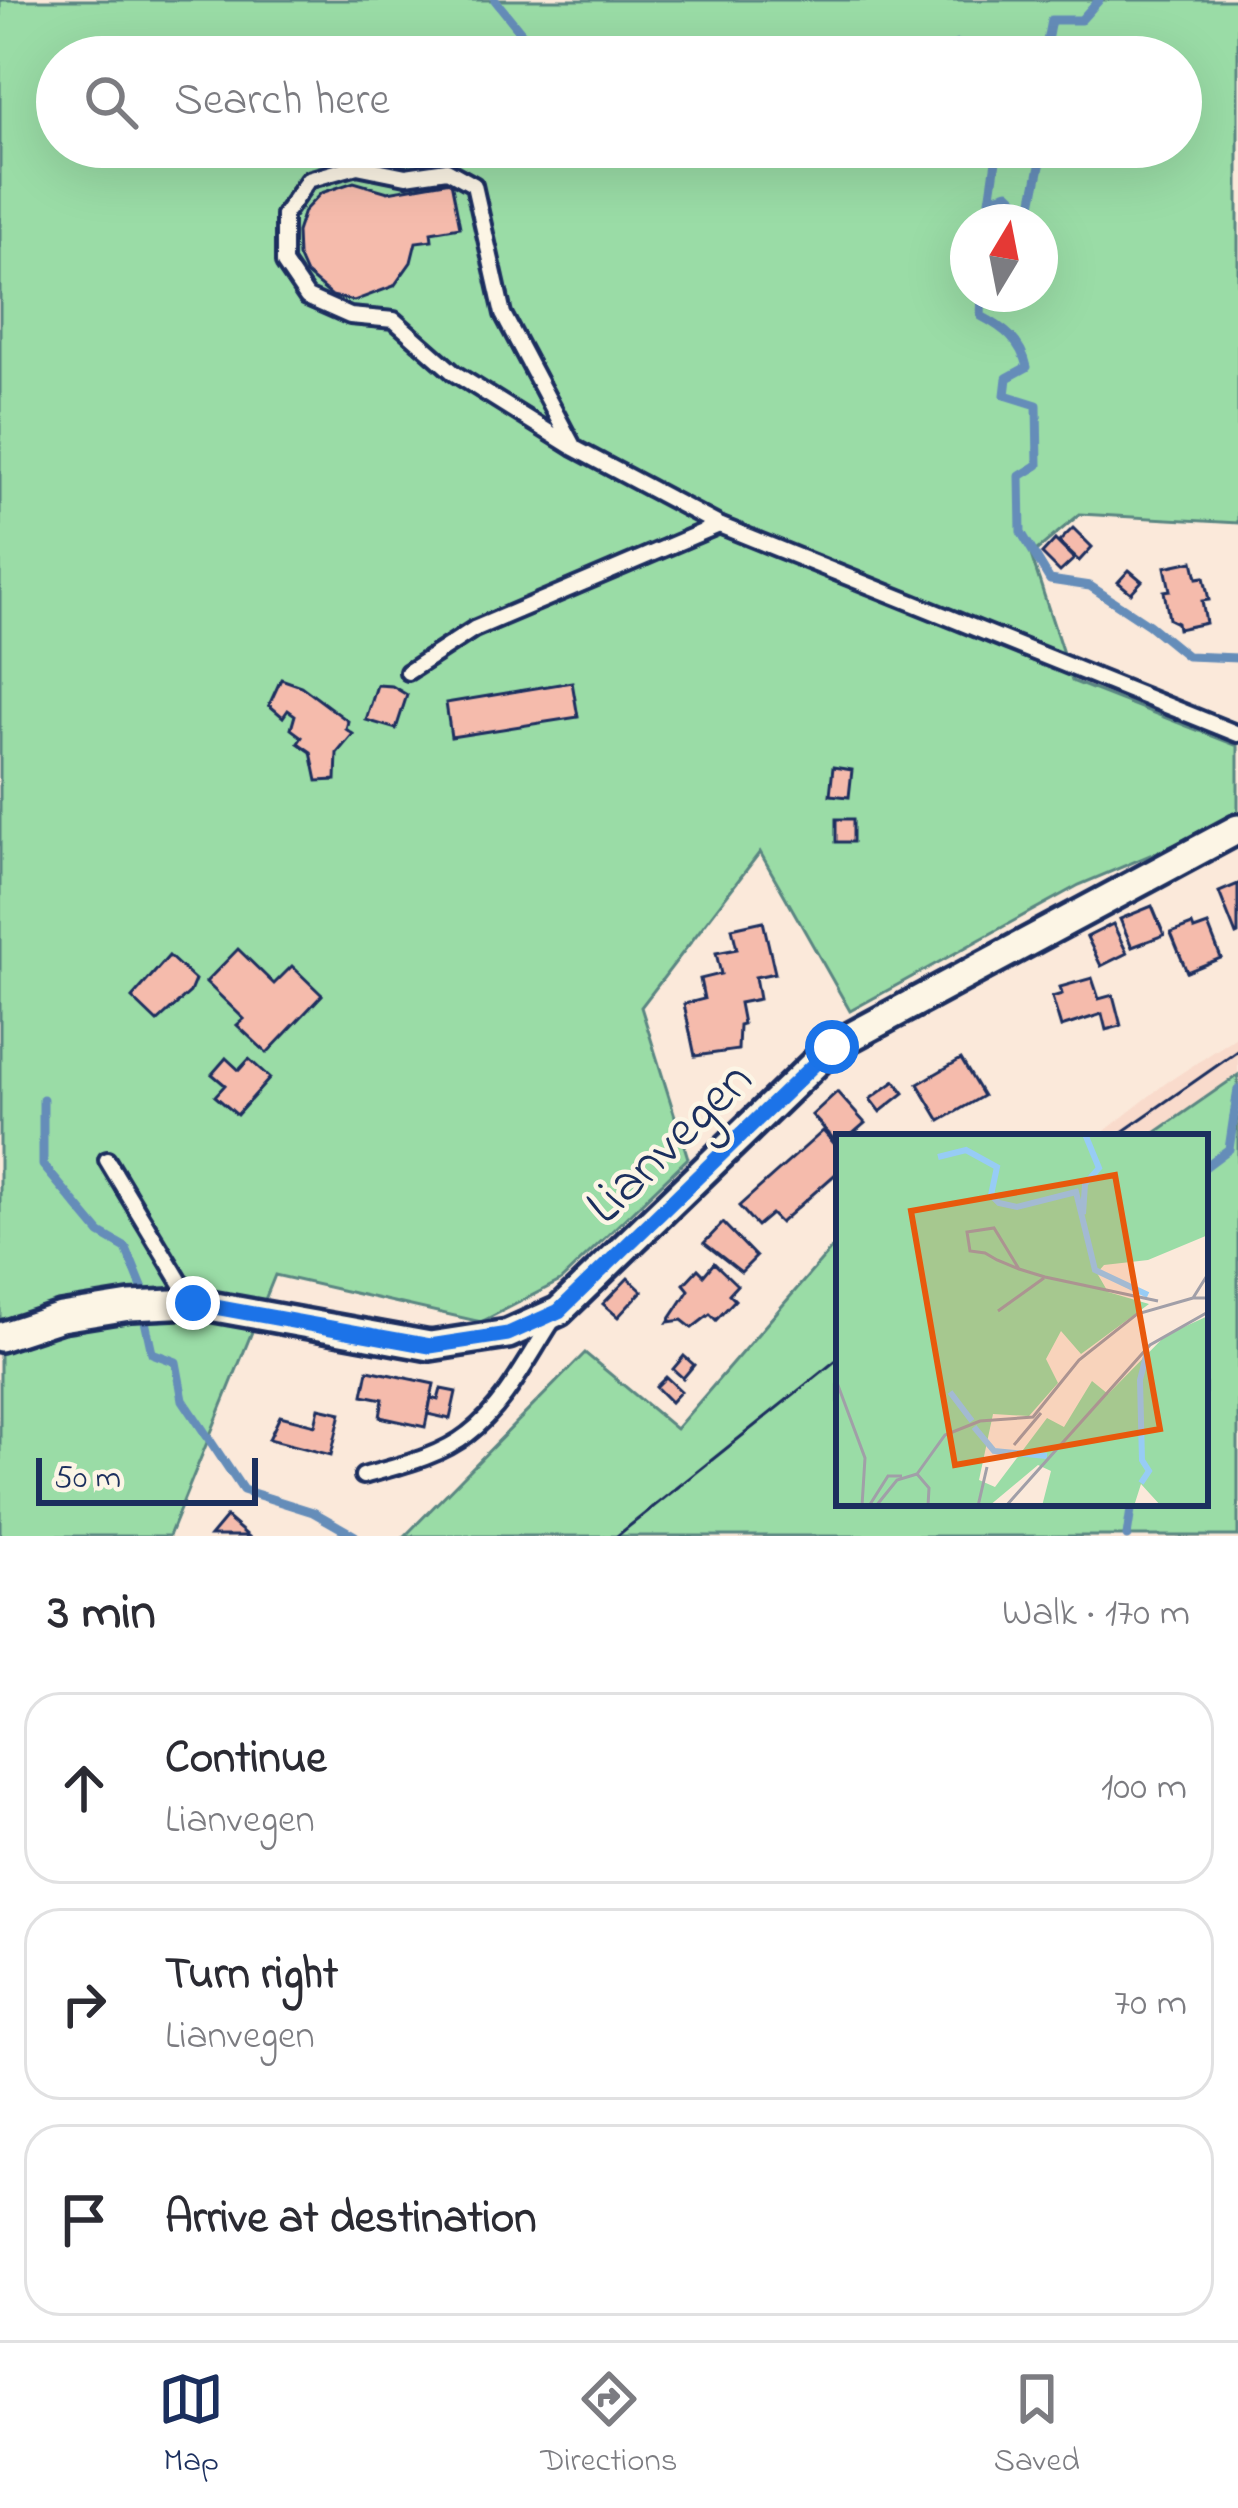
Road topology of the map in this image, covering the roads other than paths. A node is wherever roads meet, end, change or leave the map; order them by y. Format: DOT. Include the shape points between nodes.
graph roads {
  1 [pos="350,168"];
  2 [pos="367,168"];
  3 [pos="574,448"];
  4 [pos="719,525"];
  5 [pos="408,672"];
  6 [pos="1238,734"];
  7 [pos="1238,830"];
  8 [pos="106,1160"];
  9 [pos="193,1303"];
  10 [pos="559,1311"];
  11 [pos="0,1337"];
  12 [pos="363,1476"];
  1 -- 3 [label="lane" via="308,180 284,215 284,263 307,297 350,316 394,320 454,373"];
  2 -- 3 [label="lane" via="406,176 447,170 474,185 503,314"];
  3 -- 4 [label="lane"];
  4 -- 5 [label="lane" via="474,629"];
  4 -- 6 [label="lane"];
  7 -- 10 [label="street, Lianvegen" via="832,1047"];
  8 -- 9 [label="lane"];
  9 -- 10 [label="street, Lianvegen" via="430,1346 508,1334"];
  9 -- 11 [label="street, Lianvegen" via="61,1317"];
  10 -- 12 [label="lane" via="493,1411 467,1435"];
}
